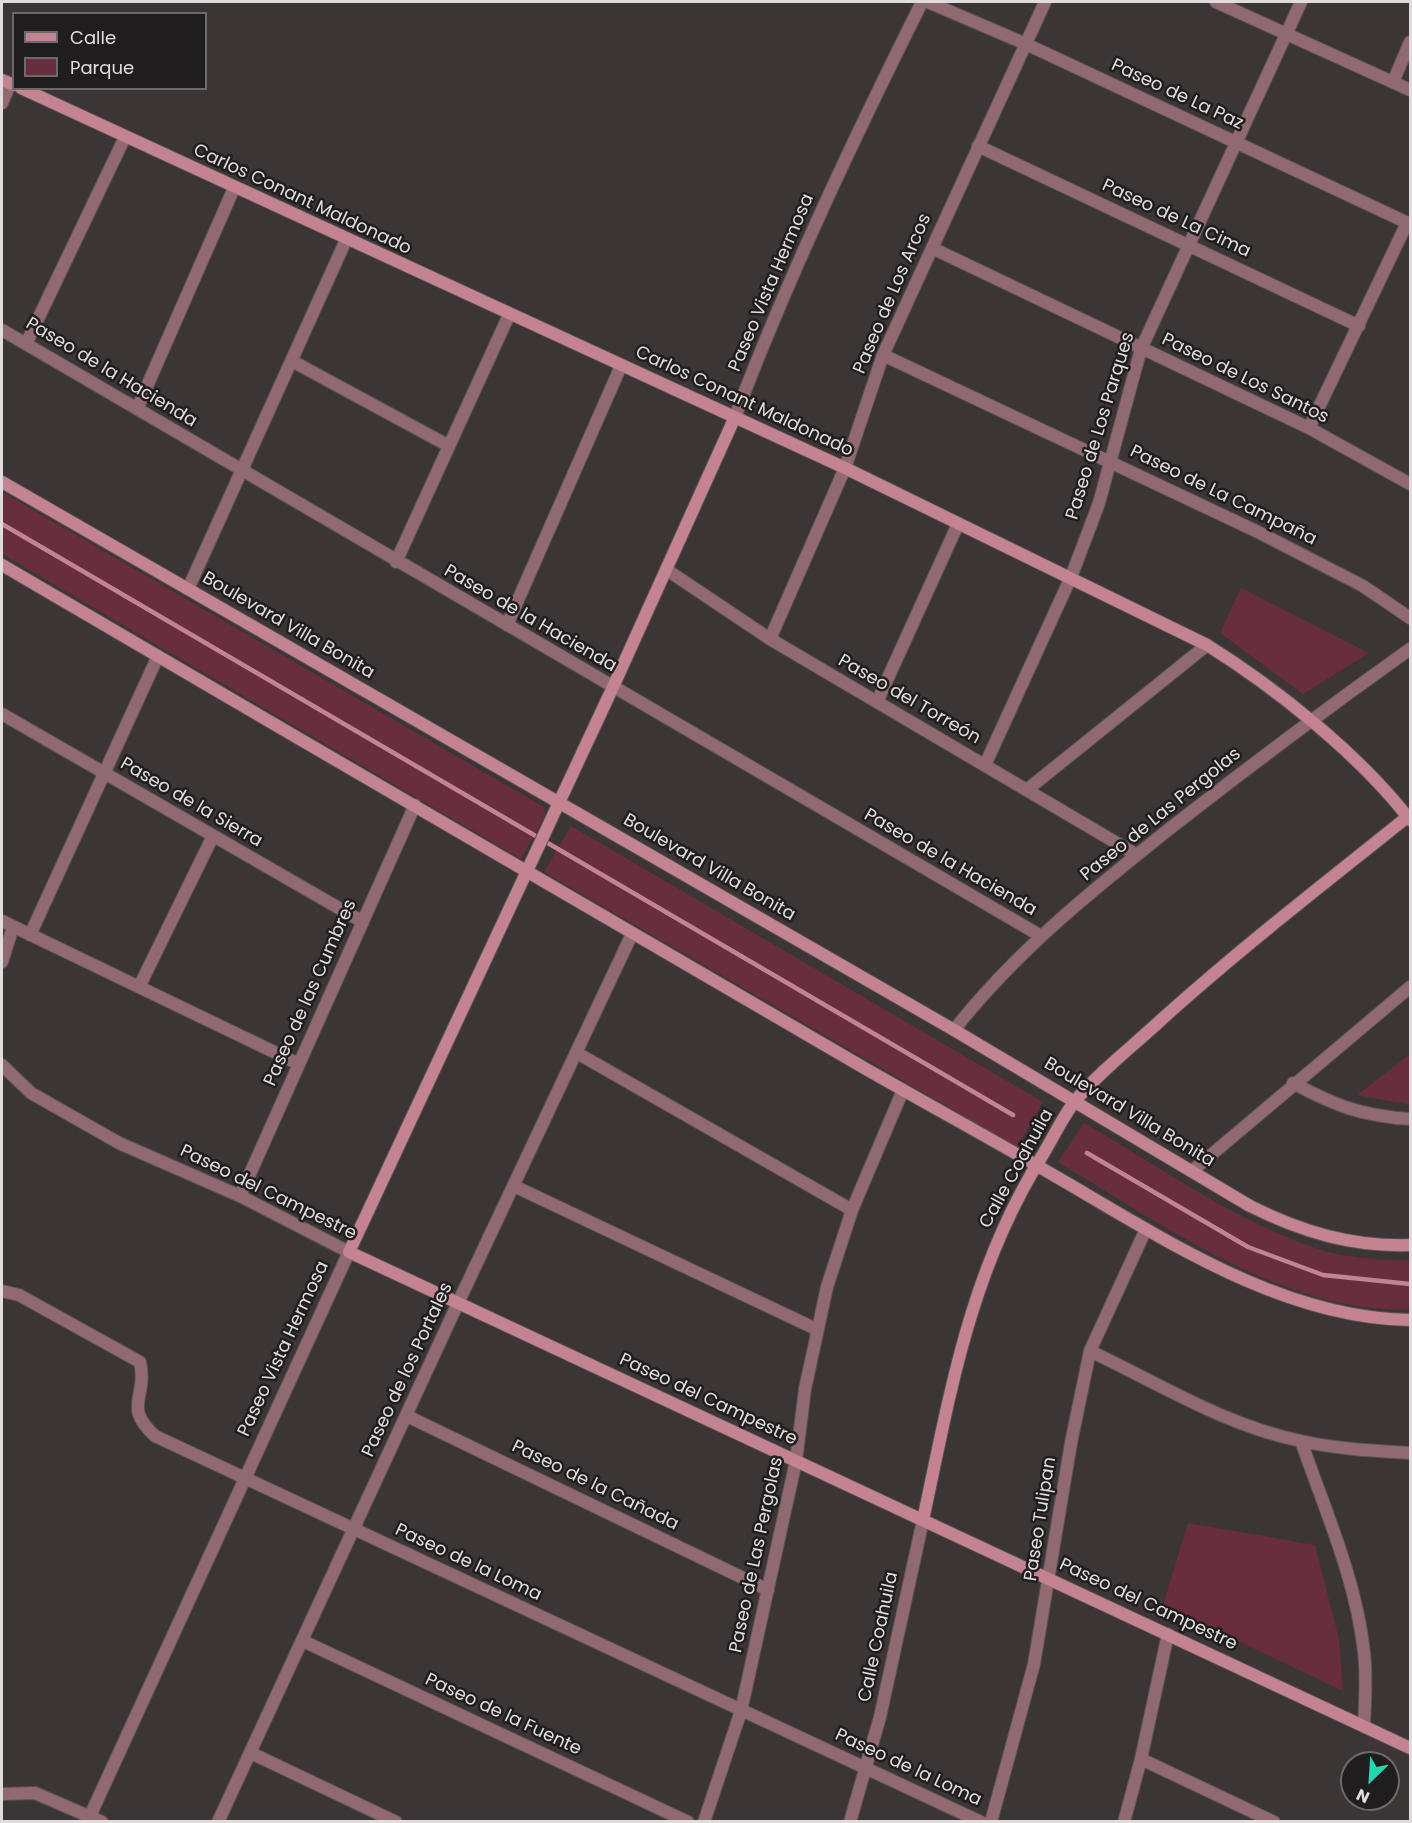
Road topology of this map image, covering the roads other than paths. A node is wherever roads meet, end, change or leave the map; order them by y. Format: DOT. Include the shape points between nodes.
graph roads {
  1 [pos="922,2"];
  2 [pos="928,2"];
  3 [pos="1045,2"];
  4 [pos="1216,2"];
  5 [pos="1301,2"];
  6 [pos="1286,34"];
  7 [pos="1410,42"];
  8 [pos="1026,44"];
  9 [pos="1393,82"];
  10 [pos="11,84"];
  11 [pos="24,90"];
  12 [pos="1410,90"];
  13 [pos="2,103"];
  14 [pos="125,137"];
  15 [pos="1236,142"];
  16 [pos="978,146"];
  17 [pos="234,188"];
  18 [pos="1409,224"];
  19 [pos="346,240"];
  20 [pos="1187,244"];
  21 [pos="932,248"];
  22 [pos="510,315"];
  23 [pos="1359,326"];
  24 [pos="2,330"];
  25 [pos="26,344"];
  26 [pos="1141,349"];
  27 [pos="883,355"];
  28 [pos="292,361"];
  29 [pos="621,366"];
  30 [pos="137,409"];
  31 [pos="735,417"];
  32 [pos="1308,428"];
  33 [pos="449,446"];
  34 [pos="1111,462"];
  35 [pos="845,468"];
  36 [pos="241,472"];
  37 [pos="2,482"];
  38 [pos="1410,484"];
  39 [pos="958,524"];
  40 [pos="396,562"];
  41 [pos="2,565"];
  42 [pos="667,570"];
  43 [pos="1071,577"];
  44 [pos="188,589"];
  45 [pos="1410,618"];
  46 [pos="507,625"];
  47 [pos="770,639"];
  48 [pos="1207,645"];
  49 [pos="1410,649"];
  50 [pos="158,656"];
  51 [pos="613,687"];
  52 [pos="877,702"];
  53 [pos="2,714"];
  54 [pos="1309,721"];
  55 [pos="985,765"];
  56 [pos="104,773"];
  57 [pos="1028,789"];
  58 [pos="415,805"];
  59 [pos="557,807"];
  60 [pos="1410,817"];
  61 [pos="213,836"];
  62 [pos="1137,855"];
  63 [pos="526,868"];
  64 [pos="2,921"];
  65 [pos="363,922"];
  66 [pos="14,927"];
  67 [pos="632,934"];
  68 [pos="30,935"];
  69 [pos="1041,936"];
  70 [pos="2,962"];
  71 [pos="139,987"];
  72 [pos="1410,987"];
  73 [pos="954,1030"];
  74 [pos="577,1053"];
  75 [pos="299,1064"];
  76 [pos="2,1065"];
  77 [pos="1293,1083"];
  78 [pos="903,1090"];
  79 [pos="1073,1105"];
  80 [pos="1410,1119"];
  81 [pos="1038,1162"];
  82 [pos="1192,1171"];
  83 [pos="514,1186"];
  84 [pos="240,1196"];
  85 [pos="852,1210"];
  86 [pos="1146,1229"];
  87 [pos="1410,1245"];
  88 [pos="349,1252"];
  89 [pos="2,1291"];
  90 [pos="458,1303"];
  91 [pos="1410,1320"];
  92 [pos="816,1329"];
  93 [pos="1090,1351"];
  94 [pos="407,1416"];
  95 [pos="1301,1441"];
  96 [pos="1410,1453"];
  97 [pos="796,1461"];
  98 [pos="244,1477"];
  99 [pos="923,1521"];
  100 [pos="353,1529"];
  101 [pos="1050,1579"];
  102 [pos="768,1590"];
  103 [pos="1168,1635"];
  104 [pos="303,1641"];
  105 [pos="741,1711"];
  106 [pos="1364,1726"];
  107 [pos="1410,1748"];
  108 [pos="251,1753"];
  109 [pos="1141,1759"];
  110 [pos="866,1769"];
  111 [pos="2,1794"];
  112 [pos="90,1816"];
  113 [pos="102,1821"];
  114 [pos="218,1821"];
  115 [pos="396,1821"];
  116 [pos="688,1821"];
  117 [pos="704,1821"];
  118 [pos="850,1821"];
  119 [pos="981,1821"];
  120 [pos="991,1821"];
  121 [pos="1124,1821"];
  122 [pos="1274,1821"];
  1 -- 31 [label="street, Paseo Vista Hermosa" via="859,128 772,320"];
  2 -- 8 [label="street, Paseo de La Paz"];
  3 -- 8 [label="street, Paseo de Los Arcos"];
  4 -- 6 [label="street"];
  5 -- 6 [label="street, Paseo de Los Parques"];
  6 -- 9 [label="street"];
  6 -- 15 [label="street, Paseo de Los Parques"];
  7 -- 9 [label="street"];
  8 -- 15 [label="street, Paseo de La Paz"];
  8 -- 16 [label="street, Paseo de Los Arcos"];
  9 -- 12 [label="street"];
  10 -- 13 [label="street"];
  11 -- 14 [label="street, Carlos Conant Maldonado"];
  14 -- 17 [label="street, Carlos Conant Maldonado"];
  14 -- 25 [label="street"];
  15 -- 18 [label="street, Paseo de La Paz"];
  15 -- 20 [label="street, Paseo de Los Parques"];
  16 -- 20 [label="street, Paseo de La Cima"];
  16 -- 21 [label="street, Paseo de Los Arcos"];
  17 -- 19 [label="street, Carlos Conant Maldonado"];
  17 -- 30 [label="street"];
  18 -- 23 [label="street"];
  19 -- 22 [label="street, Carlos Conant Maldonado"];
  19 -- 28 [label="street"];
  20 -- 23 [label="street, Paseo de La Cima"];
  20 -- 26 [label="street, Paseo de Los Parques"];
  21 -- 26 [label="street, Paseo de Los Santos"];
  21 -- 27 [label="street, Paseo de Los Arcos"];
  22 -- 29 [label="street, Carlos Conant Maldonado"];
  22 -- 33 [label="street"];
  23 -- 32 [label="street"];
  24 -- 25 [label="street, Paseo de la Hacienda"];
  25 -- 30 [label="street, Paseo de la Hacienda"];
  26 -- 32 [label="street, Paseo de Los Santos"];
  26 -- 34 [label="street, Paseo de Los Parques"];
  27 -- 34 [label="street, Paseo de La Campaña"];
  27 -- 35 [label="street, Paseo de Los Arcos"];
  28 -- 33 [label="street"];
  28 -- 36 [label="street"];
  29 -- 31 [label="street, Carlos Conant Maldonado"];
  29 -- 46 [label="street"];
  30 -- 36 [label="street, Paseo de la Hacienda"];
  31 -- 35 [label="street, Carlos Conant Maldonado"];
  31 -- 42 [label="street, Paseo Vista Hermosa"];
  32 -- 38 [label="street, Paseo de Los Santos"];
  33 -- 40 [label="street"];
  34 -- 43 [label="street, Paseo de Los Parques"];
  34 -- 45 [label="street, Paseo de La Campaña" via="1324,565"];
  35 -- 39 [label="street, Carlos Conant Maldonado"];
  35 -- 47 [label="street, Paseo de Los Arcos"];
  36 -- 40 [label="street, Paseo de la Hacienda"];
  36 -- 44 [label="street"];
  37 -- 44 [label="street, Boulevard Villa Bonita"];
  39 -- 43 [label="street, Carlos Conant Maldonado"];
  39 -- 52 [label="street"];
  40 -- 46 [label="street, Paseo de la Hacienda"];
  41 -- 50 [label="street"];
  42 -- 47 [label="street, Paseo del Torreón"];
  42 -- 51 [label="street, Paseo Vista Hermosa"];
  43 -- 48 [label="street, Carlos Conant Maldonado"];
  43 -- 55 [label="street, Paseo de Los Parques"];
  44 -- 59 [label="street, Boulevard Villa Bonita"];
  46 -- 51 [label="street, Paseo de la Hacienda"];
  47 -- 52 [label="street, Paseo del Torreón"];
  48 -- 54 [label="street, Carlos Conant Maldonado" via="1257,676"];
  48 -- 57 [label="street"];
  49 -- 54 [label="street, Paseo de Las Pergolas"];
  50 -- 56 [label="street"];
  50 -- 58 [label="street"];
  51 -- 59 [label="street, Paseo Vista Hermosa"];
  51 -- 69 [label="street, Paseo de la Hacienda"];
  52 -- 55 [label="street, Paseo del Torreón"];
  53 -- 56 [label="street, Paseo de la Sierra"];
  54 -- 60 [label="street, Carlos Conant Maldonado" via="1364,769"];
  54 -- 62 [label="street, Paseo de Las Pergolas"];
  55 -- 57 [label="street, Paseo del Torreón"];
  56 -- 61 [label="street, Paseo de la Sierra"];
  56 -- 68 [label="street"];
  57 -- 62 [label="street, Paseo del Torreón"];
  58 -- 63 [label="street"];
  58 -- 65 [label="street, Paseo de las Cumbres"];
  59 -- 63 [label="street, Paseo Vista Hermosa"];
  59 -- 73 [label="street, Boulevard Villa Bonita"];
  60 -- 79 [label="street, Calle Coahuila" via="1205,982"];
  61 -- 65 [label="street, Paseo de la Sierra"];
  61 -- 71 [label="street"];
  62 -- 69 [label="street, Paseo de Las Pergolas"];
  63 -- 67 [label="street"];
  63 -- 88 [label="street, Paseo Vista Hermosa"];
  64 -- 66 [label="street"];
  65 -- 75 [label="street, Paseo de las Cumbres"];
  66 -- 68 [label="street"];
  66 -- 70 [label="street"];
  67 -- 74 [label="street, Paseo de los Portales"];
  67 -- 78 [label="street"];
  68 -- 71 [label="street"];
  69 -- 73 [label="street, Paseo de Las Pergolas" via="1013,961"];
  71 -- 75 [label="street"];
  72 -- 77 [label="street"];
  73 -- 79 [label="street, Boulevard Villa Bonita"];
  74 -- 83 [label="street, Paseo de los Portales"];
  74 -- 85 [label="street"];
  75 -- 84 [label="street, Paseo de las Cumbres"];
  76 -- 84 [label="street, Paseo del Campestre" via="32,1093 119,1143"];
  77 -- 80 [label="street" via="1338,1107 1379,1117"];
  77 -- 82 [label="street"];
  78 -- 81 [label="street"];
  78 -- 85 [label="street, Paseo de Las Pergolas"];
  79 -- 81 [label="street, Calle Coahuila"];
  79 -- 82 [label="street, Boulevard Villa Bonita"];
  81 -- 86 [label="street"];
  81 -- 99 [label="street, Calle Coahuila" via="1008,1215 967,1322"];
  82 -- 87 [label="street, Boulevard Villa Bonita" via="1283,1223 1317,1235 1365,1244"];
  83 -- 90 [label="street, Paseo de los Portales"];
  83 -- 92 [label="street"];
  84 -- 88 [label="street, Paseo del Campestre"];
  85 -- 92 [label="street, Paseo de Las Pergolas"];
  86 -- 91 [label="street" via="1240,1278 1302,1301 1388,1320"];
  86 -- 93 [label="street, Paseo Tulipan"];
  88 -- 90 [label="street, Paseo del Campestre"];
  88 -- 98 [label="street, Paseo Vista Hermosa"];
  89 -- 98 [label="street, Paseo de la Loma" via="19,1295 140,1362 143,1374 137,1414 143,1425 155,1436"];
  90 -- 94 [label="street, Paseo de los Portales"];
  90 -- 97 [label="street, Paseo del Campestre"];
  92 -- 97 [label="street, Paseo de Las Pergolas"];
  93 -- 95 [label="street" via="1218,1413"];
  93 -- 101 [label="street, Paseo Tulipan"];
  94 -- 100 [label="street, Paseo de los Portales"];
  94 -- 102 [label="street, Paseo de la Cañada"];
  95 -- 96 [label="street"];
  95 -- 106 [label="street" via="1343,1560 1362,1632"];
  97 -- 99 [label="street, Paseo del Campestre"];
  97 -- 102 [label="street, Paseo de Las Pergolas"];
  98 -- 100 [label="street, Paseo de la Loma"];
  98 -- 112 [label="street, Paseo Vista Hermosa"];
  99 -- 101 [label="street, Paseo del Campestre"];
  99 -- 110 [label="street, Calle Coahuila"];
  100 -- 104 [label="street, Paseo de los Portales"];
  100 -- 105 [label="street, Paseo de la Loma"];
  101 -- 103 [label="street, Paseo del Campestre"];
  101 -- 120 [label="street, Paseo Tulipan" via="1023,1712"];
  102 -- 105 [label="street, Paseo de Las Pergolas"];
  103 -- 106 [label="street, Paseo del Campestre"];
  103 -- 109 [label="street"];
  104 -- 108 [label="street, Paseo de los Portales"];
  104 -- 116 [label="street, Paseo de la Fuente"];
  105 -- 110 [label="street, Paseo de la Loma"];
  105 -- 117 [label="street, Paseo de Las Pergolas"];
  106 -- 107 [label="street, Paseo del Campestre"];
  108 -- 114 [label="street, Paseo de los Portales"];
  108 -- 115 [label="street"];
  109 -- 121 [label="street"];
  109 -- 122 [label="street"];
  110 -- 118 [label="street, Calle Coahuila"];
  110 -- 119 [label="street, Paseo de la Loma"];
  111 -- 112 [label="street" via="35,1793"];
  112 -- 113 [label="street"];
}
